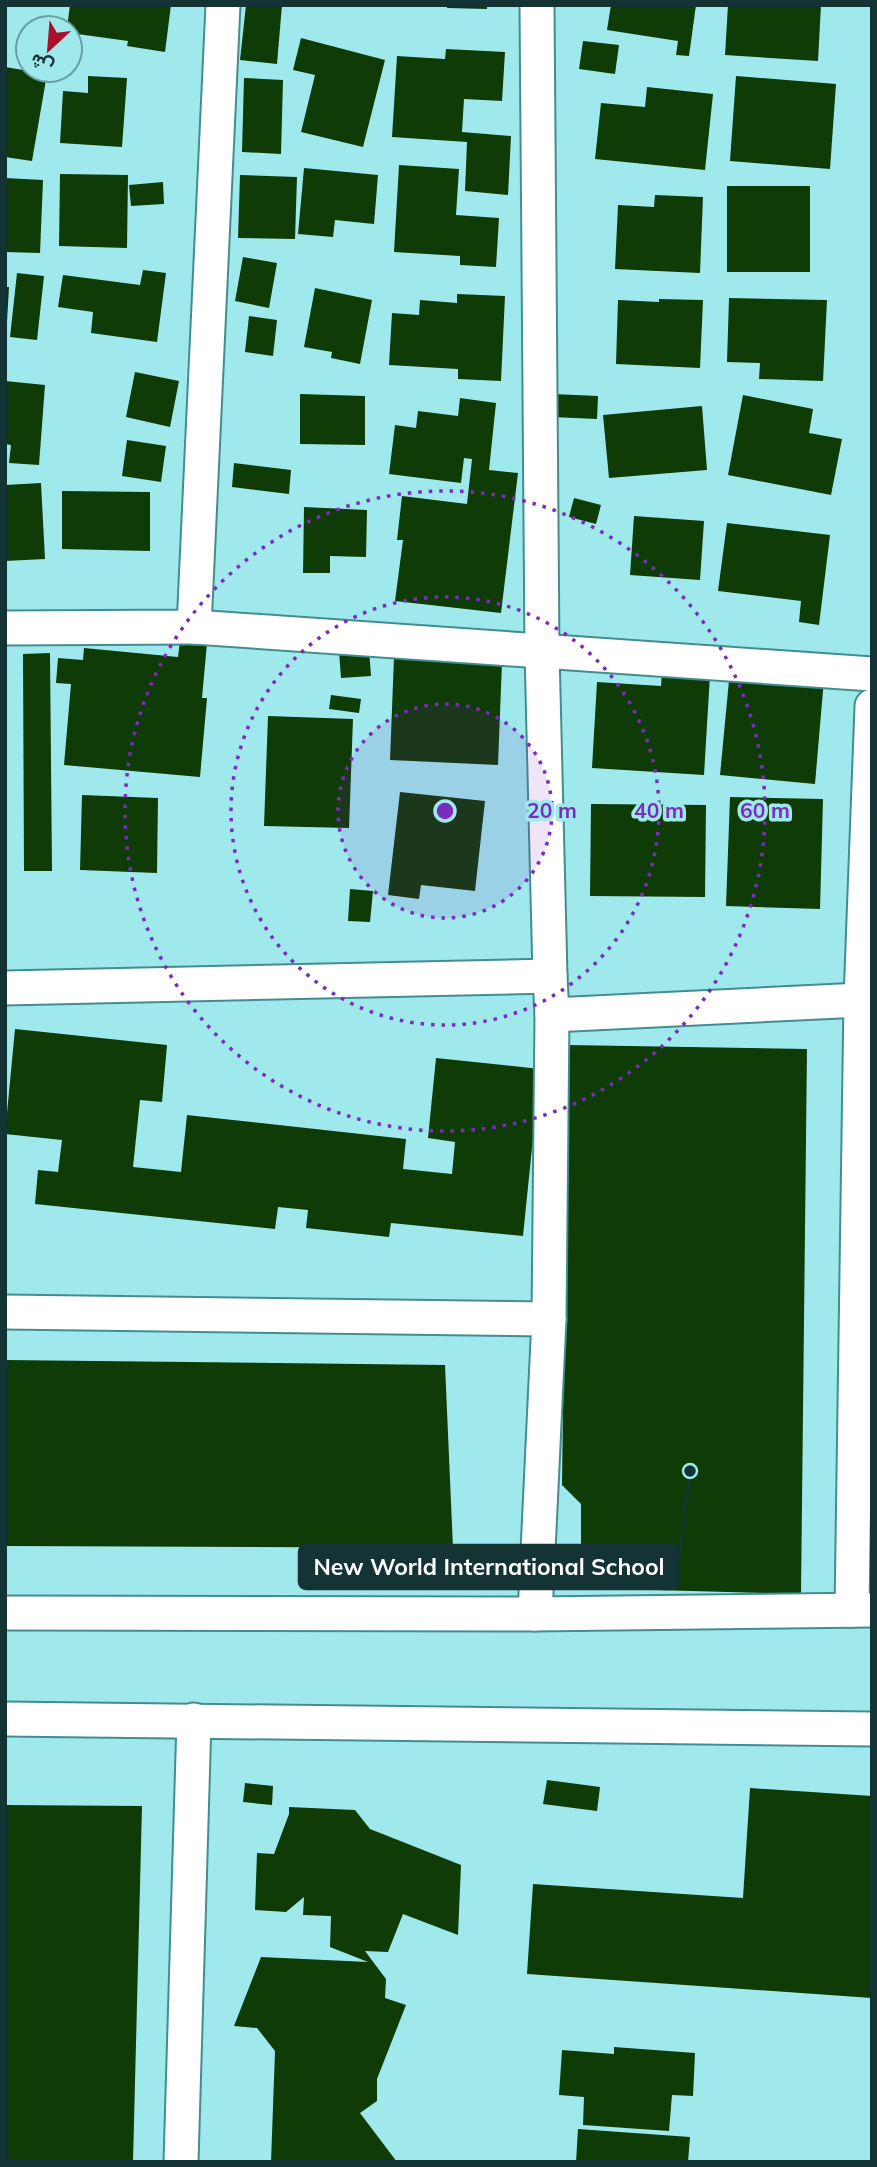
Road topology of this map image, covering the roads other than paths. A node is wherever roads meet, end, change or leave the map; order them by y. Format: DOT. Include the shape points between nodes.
graph roads {
  1 [pos="223,5"];
  2 [pos="537,5"];
  3 [pos="5,628"];
  4 [pos="194,628"];
  5 [pos="542,651"];
  6 [pos="872,674"];
  7 [pos="872,706"];
  8 [pos="550,976"];
  9 [pos="5,988"];
  10 [pos="861,1000"];
  11 [pos="552,1015"];
  12 [pos="5,1312"];
  13 [pos="548,1319"];
  14 [pos="862,1610"];
  15 [pos="5,1613"];
  16 [pos="535,1614"];
  17 [pos="5,1719"];
  18 [pos="194,1720"];
  19 [pos="872,1730"];
  20 [pos="181,2162"];
  1 -- 4 [label="street"];
  2 -- 5 [label="street"];
  3 -- 4 [label="street"];
  4 -- 5 [label="street"];
  5 -- 6 [label="street"];
  5 -- 8 [label="street"];
  7 -- 10 [label="street"];
  8 -- 9 [label="street"];
  8 -- 11 [label="street"];
  10 -- 11 [label="street"];
  10 -- 14 [label="street"];
  11 -- 13 [label="street"];
  12 -- 13 [label="street"];
  13 -- 16 [label="street"];
  14 -- 16 [label="street"];
  15 -- 16 [label="street"];
  17 -- 18 [label="street"];
  18 -- 19 [label="street"];
  18 -- 20 [label="street"];
}
